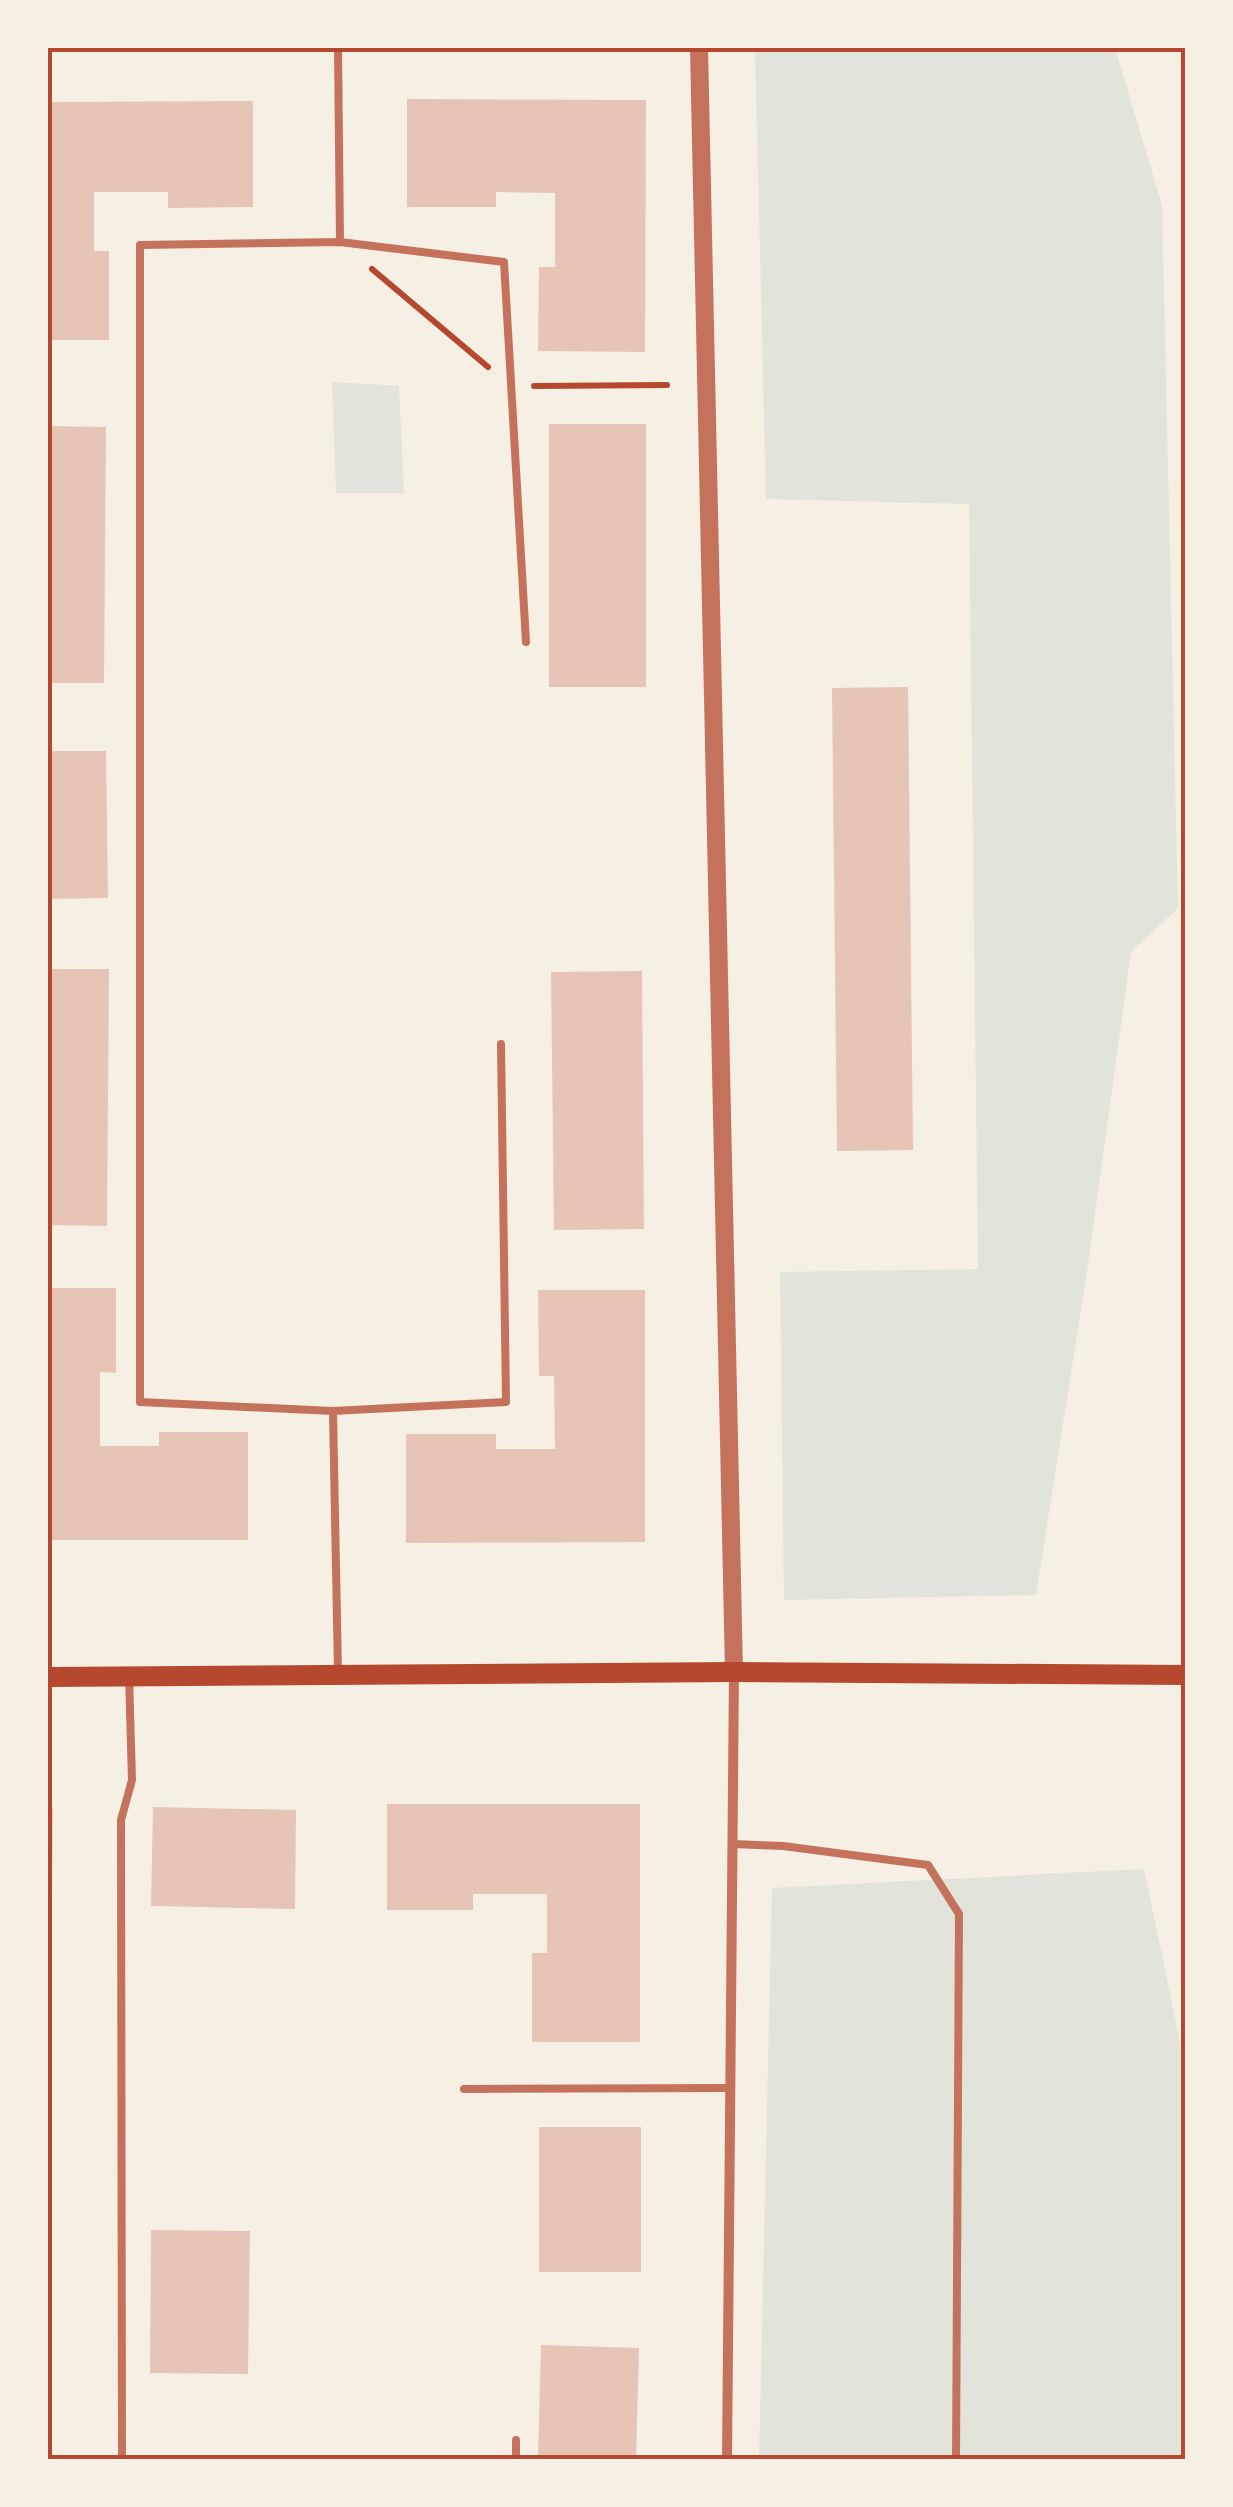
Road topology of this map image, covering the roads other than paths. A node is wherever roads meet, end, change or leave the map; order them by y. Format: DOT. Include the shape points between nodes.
graph roads {
  1 [pos="338,48"];
  2 [pos="699,48"];
  3 [pos="340,242"];
  4 [pos="526,642"];
  5 [pos="501,1044"];
  6 [pos="333,1411"];
  7 [pos="734,1672"];
  8 [pos="1186,1674"];
  9 [pos="130,1676"];
  10 [pos="338,1676"];
  11 [pos="48,1677"];
  12 [pos="732,1844"];
  13 [pos="730,2088"];
  14 [pos="464,2089"];
  15 [pos="516,2440"];
  16 [pos="122,2460"];
  17 [pos="516,2460"];
  18 [pos="727,2460"];
  19 [pos="956,2460"];
  1 -- 3 [label="lane"];
  2 -- 7 [label="street"];
  3 -- 4 [label="lane" via="504,262"];
  3 -- 6 [label="lane" via="140,245 140,1402"];
  5 -- 6 [label="lane" via="506,1402"];
  6 -- 10 [label="lane"];
  7 -- 8 [label="main road"];
  7 -- 10 [label="main road"];
  7 -- 12 [label="street"];
  9 -- 10 [label="main road"];
  9 -- 11 [label="main road"];
  9 -- 16 [label="lane" via="132,1780 121,1820"];
  12 -- 13 [label="street"];
  12 -- 19 [label="lane" via="928,1865 958,1914"];
  13 -- 14 [label="lane"];
  13 -- 18 [label="street"];
  15 -- 17 [label="lane"];
}
